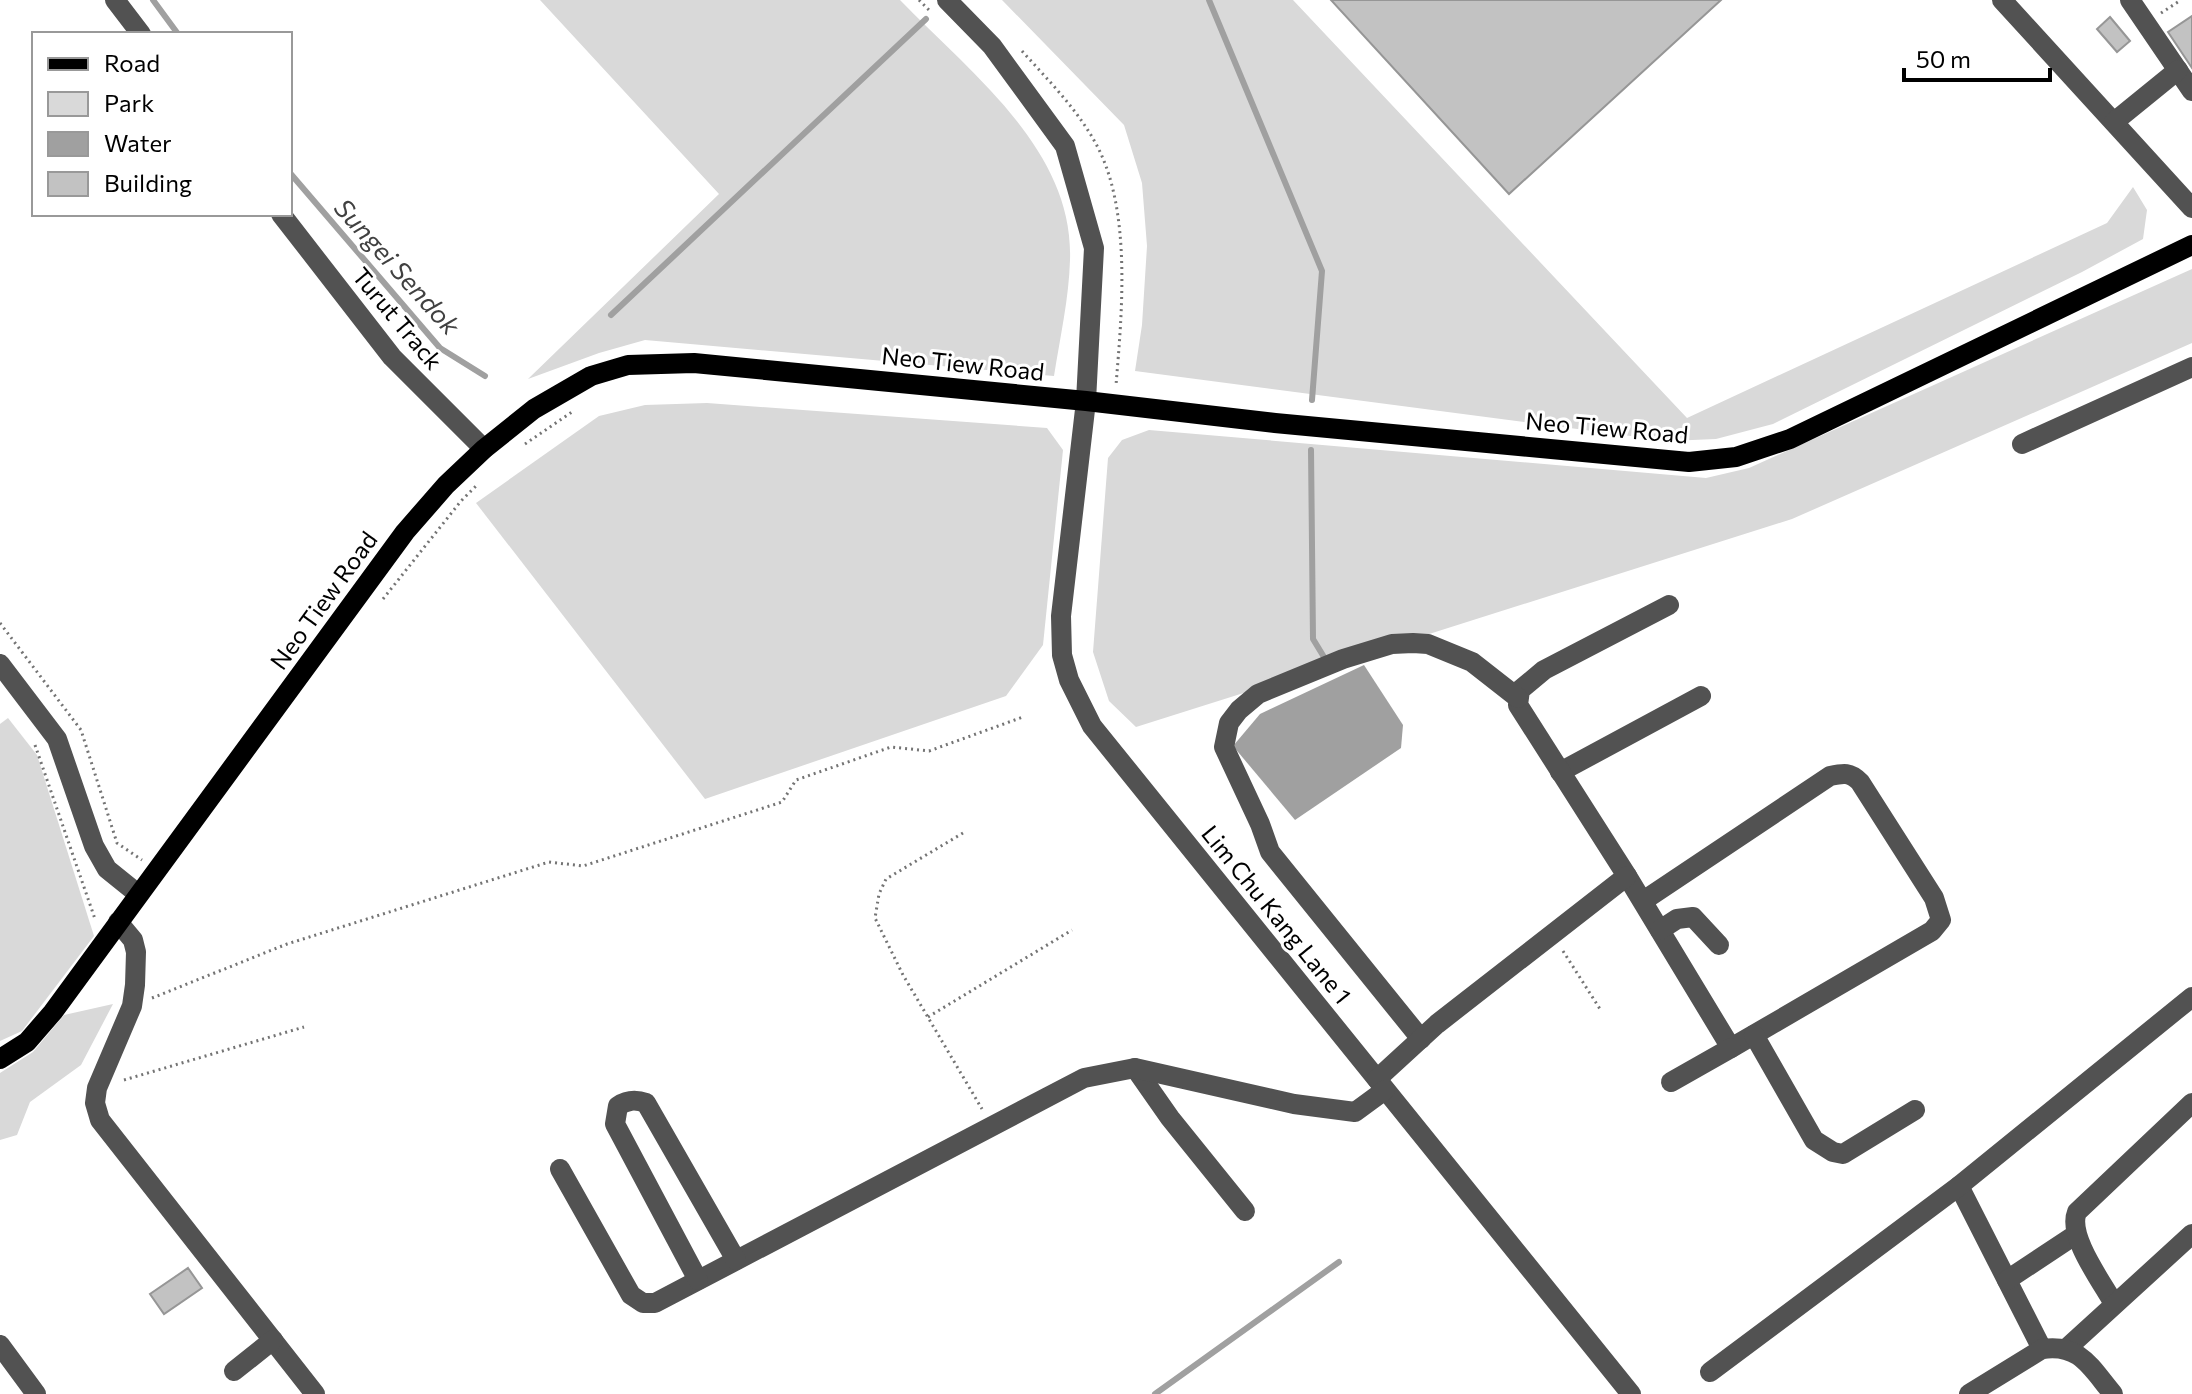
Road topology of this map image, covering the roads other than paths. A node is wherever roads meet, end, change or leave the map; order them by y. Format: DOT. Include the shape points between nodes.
graph roads {
  1 [pos="115,0"];
  2 [pos="2002,0"];
  3 [pos="2130,0"];
  4 [pos="938,5"];
  5 [pos="139,32"];
  6 [pos="2178,70"];
  7 [pos="2192,91"];
  8 [pos="2114,122"];
  9 [pos="2192,208"];
  10 [pos="283,216"];
  11 [pos="2192,245"];
  12 [pos="2192,367"];
  13 [pos="1086,401"];
  14 [pos="2022,444"];
  15 [pos="484,449"];
  16 [pos="1669,605"];
  17 [pos="0,664"];
  18 [pos="1701,696"];
  19 [pos="1518,698"];
  20 [pos="1560,772"];
  21 [pos="1627,876"];
  22 [pos="138,894"];
  23 [pos="1643,901"];
  24 [pos="118,922"];
  25 [pos="1660,930"];
  26 [pos="1719,945"];
  27 [pos="2192,997"];
  28 [pos="1754,1035"];
  29 [pos="1421,1039"];
  30 [pos="1731,1048"];
  31 [pos="0,1059"];
  32 [pos="1135,1068"];
  33 [pos="1671,1082"];
  34 [pos="1381,1084"];
  35 [pos="2192,1103"];
  36 [pos="1915,1110"];
  37 [pos="560,1169"];
  38 [pos="1959,1186"];
  39 [pos="1245,1211"];
  40 [pos="2192,1234"];
  41 [pos="2075,1235"];
  42 [pos="736,1260"];
  43 [pos="698,1280"];
  44 [pos="2007,1280"];
  45 [pos="2114,1304"];
  46 [pos="273,1340"];
  47 [pos="0,1345"];
  48 [pos="2042,1349"];
  49 [pos="2066,1349"];
  50 [pos="234,1371"];
  51 [pos="1710,1372"];
  52 [pos="1977,1392"];
  53 [pos="36,1394"];
  54 [pos="315,1394"];
  55 [pos="1631,1394"];
  56 [pos="2113,1394"];
  1 -- 5 [label="street"];
  2 -- 8 [label="street"];
  3 -- 6 [label="street"];
  4 -- 13 [label="street, Lim Chu Kang Lane 1" via="992,46 1065,146 1094,248"];
  6 -- 7 [label="street"];
  6 -- 8 [label="street"];
  8 -- 9 [label="street"];
  10 -- 15 [label="street, Turut Track" via="392,357"];
  11 -- 13 [label="main road, Neo Tiew Road" via="1790,439 1736,457 1689,462"];
  12 -- 14 [label="street"];
  13 -- 15 [label="main road, Neo Tiew Road" via="694,363 628,365 591,376 534,409"];
  13 -- 34 [label="street, Lim Chu Kang Lane 1" via="1061,616 1069,680 1092,726"];
  15 -- 22 [label="main road, Neo Tiew Road" via="405,532"];
  16 -- 19 [label="street" via="1544,670"];
  17 -- 22 [label="street" via="57,739 107,869"];
  18 -- 20 [label="street"];
  19 -- 20 [label="street"];
  19 -- 29 [label="street" via="1472,662 1450,652 1428,644 1392,644 1258,694 1239,710 1225,733 1224,747 1270,852"];
  20 -- 21 [label="street"];
  21 -- 23 [label="street"];
  21 -- 29 [label="street"];
  22 -- 24 [label="main road, Neo Tiew Road"];
  23 -- 25 [label="street"];
  23 -- 28 [label="street" via="1830,776 1853,774 1860,782 1934,898 1941,920 1932,931"];
  24 -- 31 [label="main road, Neo Tiew Road" via="36,1032"];
  24 -- 46 [label="street" via="136,952 132,1006 97,1088 100,1120"];
  25 -- 26 [label="street" via="1677,919 1693,917"];
  25 -- 30 [label="street"];
  27 -- 38 [label="street"];
  28 -- 30 [label="street"];
  28 -- 36 [label="street" via="1814,1140 1833,1152 1843,1154"];
  29 -- 34 [label="street"];
  30 -- 33 [label="street"];
  32 -- 34 [label="street" via="1294,1104 1355,1112"];
  32 -- 39 [label="street"];
  32 -- 42 [label="street" via="1084,1078"];
  34 -- 55 [label="street, Lim Chu Kang Lane 1"];
  35 -- 41 [label="street" via="2077,1212"];
  37 -- 43 [label="street" via="637,1300 655,1303"];
  38 -- 44 [label="street"];
  38 -- 51 [label="street"];
  40 -- 45 [label="street"];
  41 -- 44 [label="street"];
  41 -- 45 [label="street"];
  42 -- 43 [label="street"];
  42 -- 43 [label="street" via="646,1103 624,1102 618,1106 615,1124"];
  44 -- 48 [label="street"];
  45 -- 49 [label="street"];
  46 -- 50 [label="street"];
  46 -- 54 [label="street"];
  47 -- 53 [label="street"];
  48 -- 49 [label="street"];
  48 -- 52 [label="street"];
  49 -- 56 [label="street" via="2083,1358"];
}
